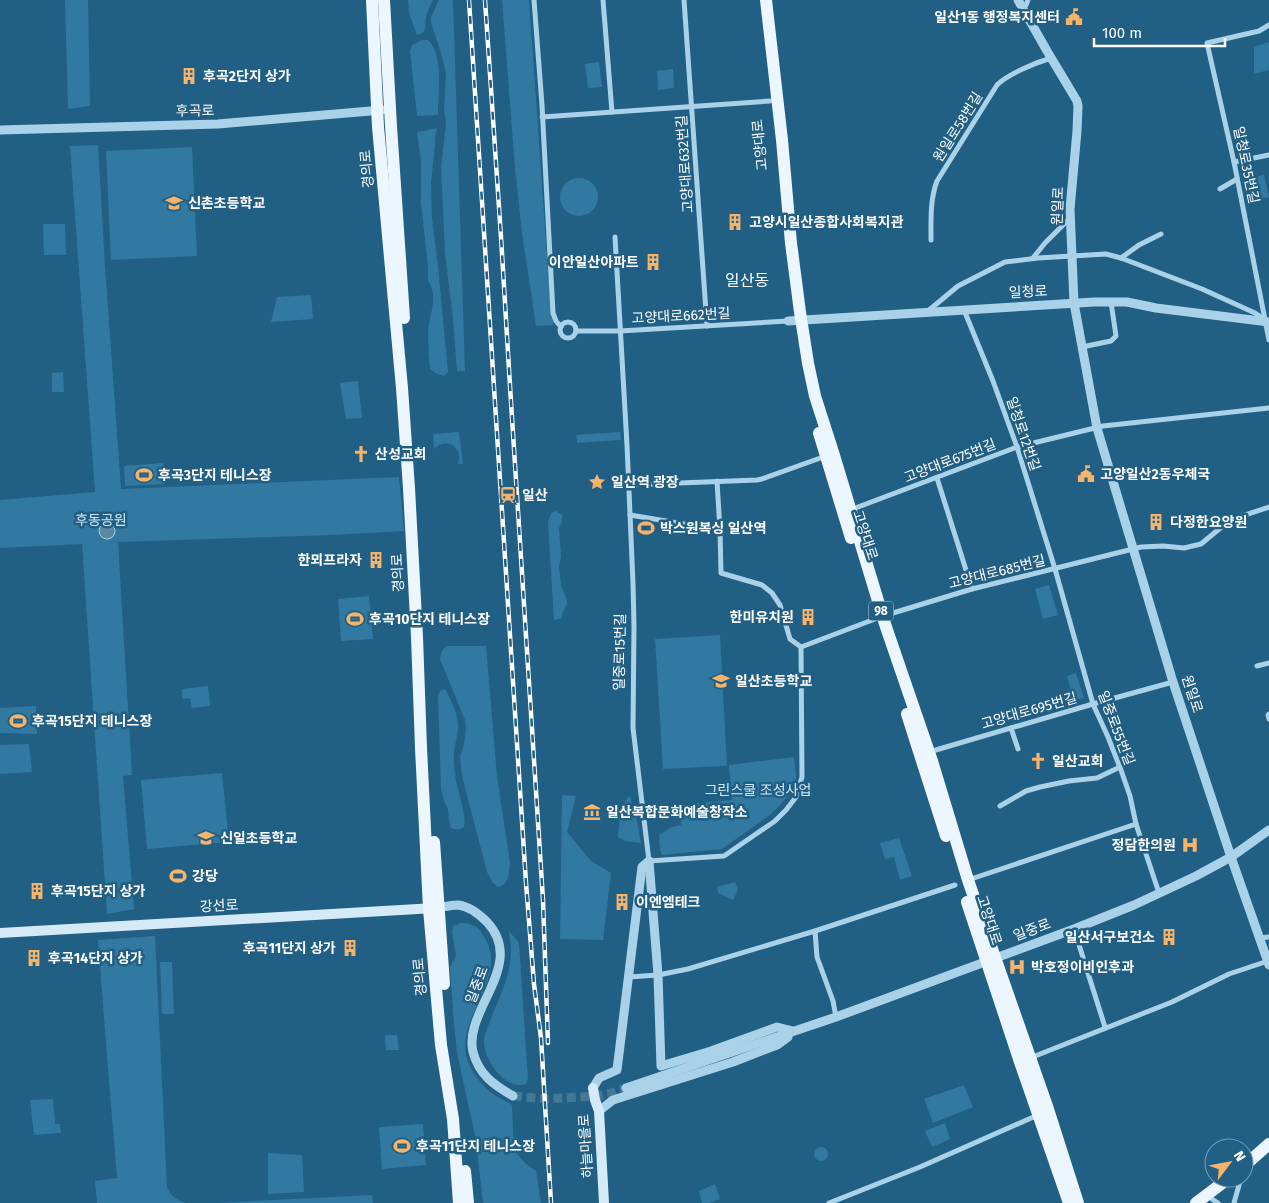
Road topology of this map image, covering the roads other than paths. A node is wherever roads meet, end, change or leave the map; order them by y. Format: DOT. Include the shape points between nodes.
graph roads {
  1 [pos="372,0"];
  2 [pos="384,0"];
  3 [pos="534,0"];
  4 [pos="603,0"];
  5 [pos="684,0"];
  6 [pos="760,0"];
  7 [pos="766,0"];
  8 [pos="1028,0"];
  9 [pos="1020,4"];
  10 [pos="1269,25"];
  11 [pos="1051,58"];
  12 [pos="770,101"];
  13 [pos="692,107"];
  14 [pos="391,110"];
  15 [pos="377,111"];
  16 [pos="612,112"];
  17 [pos="542,116"];
  18 [pos="0,130"];
  19 [pos="1269,155"];
  20 [pos="1234,162"];
  21 [pos="1237,179"];
  22 [pos="1220,189"];
  23 [pos="1070,218"];
  24 [pos="1161,234"];
  25 [pos="615,237"];
  26 [pos="931,240"];
  27 [pos="1072,255"];
  28 [pos="1032,258"];
  29 [pos="1120,258"];
  30 [pos="1111,302"];
  31 [pos="1074,303"];
  32 [pos="964,310"];
  33 [pos="927,312"];
  34 [pos="794,321"];
  35 [pos="1268,321"];
  36 [pos="708,326"];
  37 [pos="561,327"];
  38 [pos="576,331"];
  39 [pos="620,331"];
  40 [pos="1269,340"];
  41 [pos="1082,347"];
  42 [pos="1269,408"];
  43 [pos="1097,428"];
  44 [pos="1017,447"];
  45 [pos="829,454"];
  46 [pos="937,478"];
  47 [pos="717,482"];
  48 [pos="628,485"];
  49 [pos="1269,507"];
  50 [pos="847,511"];
  51 [pos="630,515"];
  52 [pos="720,530"];
  53 [pos="1133,549"];
  54 [pos="1055,569"];
  55 [pos="972,589"];
  56 [pos="876,619"];
  57 [pos="800,647"];
  58 [pos="1269,663"];
  59 [pos="1257,666"];
  60 [pos="1173,682"];
  61 [pos="1093,704"];
  62 [pos="1011,728"];
  63 [pos="1018,749"];
  64 [pos="924,753"];
  65 [pos="1120,767"];
  66 [pos="1000,806"];
  67 [pos="1136,824"];
  68 [pos="1269,830"];
  69 [pos="1231,857"];
  70 [pos="649,861"];
  71 [pos="968,880"];
  72 [pos="955,885"];
  73 [pos="1159,893"];
  74 [pos="434,908"];
  75 [pos="1074,929"];
  76 [pos="815,931"];
  77 [pos="0,933"];
  78 [pos="1264,938"];
  79 [pos="991,960"];
  80 [pos="1268,963"];
  81 [pos="658,975"];
  82 [pos="629,977"];
  83 [pos="836,1017"];
  84 [pos="1106,1028"];
  85 [pos="794,1032"];
  86 [pos="1025,1060"];
  87 [pos="661,1066"];
  88 [pos="593,1088"];
  89 [pos="626,1088"];
  90 [pos="514,1096"];
  91 [pos="599,1111"];
  92 [pos="1043,1112"];
  93 [pos="1269,1144"];
  94 [pos="1269,1154"];
  95 [pos="1254,1157"];
  96 [pos="1254,1167"];
  97 [pos="1216,1188"];
  98 [pos="1229,1188"];
  99 [pos="1238,1188"];
  100 [pos="1213,1202"];
  101 [pos="459,1203"];
  102 [pos="468,1203"];
  103 [pos="604,1203"];
  104 [pos="829,1203"];
  105 [pos="1069,1203"];
  106 [pos="1078,1203"];
  107 [pos="1196,1203"];
  108 [pos="1234,1203"];
  1 -- 15 [label="main road, 경의로"];
  2 -- 14 [label="main road, 경의로"];
  3 -- 17 [label="street"];
  4 -- 16 [label="street"];
  5 -- 13 [label="street, 고양대로632번길"];
  6 -- 12 [label="main road, 고양대로 / 98"];
  7 -- 34 [label="main road, 고양대로 / 98" via="791,243"];
  8 -- 9 [label="street" via="1026,5"];
  9 -- 11 [label="street, 원일로"];
  10 -- 20 [label="street, 일청로35번길" via="1259,31 1207,43"];
  11 -- 23 [label="street, 원일로" via="1078,106"];
  11 -- 26 [label="street, 원일로58번길" via="997,85 937,181 932,200"];
  12 -- 13 [label="street"];
  12 -- 34 [label="main road, 고양대로 / 98"];
  13 -- 16 [label="street"];
  13 -- 36 [label="street, 고양대로632번길"];
  14 -- 15 [label="street, 후곡로"];
  14 -- 74 [label="main road, 경의로" via="409,387"];
  15 -- 18 [label="street, 후곡로" via="218,124"];
  15 -- 74 [label="main road, 경의로" via="404,415 421,748"];
  16 -- 17 [label="street"];
  17 -- 37 [label="street" via="553,313"];
  19 -- 20 [label="street"];
  20 -- 21 [label="street, 일청로35번길"];
  21 -- 22 [label="street"];
  21 -- 35 [label="street, 일청로35번길"];
  23 -- 27 [label="street, 원일로"];
  23 -- 28 [label="street"];
  24 -- 29 [label="street"];
  25 -- 39 [label="street, 일중로15번길"];
  27 -- 28 [label="street"];
  27 -- 29 [label="street" via="1106,254"];
  27 -- 31 [label="street, 원일로"];
  28 -- 33 [label="street" via="1005,262 958,286"];
  29 -- 35 [label="street" via="1211,293"];
  30 -- 31 [label="street, 일청로"];
  30 -- 35 [label="street, 일청로"];
  30 -- 41 [label="street" via="1116,336 1111,341"];
  31 -- 32 [label="street, 일청로"];
  31 -- 41 [label="street, 원일로"];
  32 -- 33 [label="street, 일청로"];
  32 -- 44 [label="street, 일청로12번길"];
  33 -- 34 [label="street, 일청로"];
  34 -- 36 [label="street, 고양대로662번길"];
  34 -- 45 [label="main road, 고양대로 / 98" via="808,363"];
  35 -- 40 [label="street, 일청로35번길"];
  36 -- 39 [label="street, 고양대로662번길"];
  37 -- 38 [label="street" via="570,323"];
  37 -- 38 [label="street" via="560,332 565,338 572,337"];
  38 -- 39 [label="street, 고양대로662번길"];
  39 -- 48 [label="street, 일중로15번길"];
  41 -- 43 [label="street, 원일로"];
  42 -- 43 [label="street"];
  43 -- 44 [label="street, 고양대로675번길"];
  43 -- 53 [label="street, 원일로"];
  44 -- 46 [label="street, 고양대로675번길"];
  44 -- 54 [label="street, 일청로12번길"];
  45 -- 47 [label="street" via="762,479"];
  45 -- 50 [label="main road, 고양대로 / 98"];
  46 -- 50 [label="street, 고양대로675번길"];
  46 -- 55 [label="street"];
  47 -- 48 [label="street"];
  47 -- 52 [label="street"];
  48 -- 51 [label="street, 일중로15번길"];
  49 -- 53 [label="street, 고양대로685번길" via="1230,520 1200,544 1184,548"];
  50 -- 56 [label="main road, 고양대로 / 98"];
  51 -- 52 [label="street"];
  51 -- 70 [label="street, 일중로15번길" via="633,728"];
  52 -- 57 [label="street" via="722,573 762,585 772,593 780,605 790,639"];
  53 -- 54 [label="street, 고양대로685번길"];
  53 -- 60 [label="street, 원일로"];
  54 -- 55 [label="street, 고양대로685번길"];
  54 -- 61 [label="street, 일중로55번길"];
  55 -- 56 [label="street, 고양대로685번길"];
  56 -- 57 [label="street"];
  56 -- 64 [label="main road, 고양대로 / 98"];
  57 -- 70 [label="street" via="802,777 796,797 775,821 724,856"];
  58 -- 59 [label="street"];
  60 -- 61 [label="street, 고양대로695번길"];
  60 -- 69 [label="street, 원일로"];
  61 -- 62 [label="street, 고양대로695번길"];
  61 -- 65 [label="street, 일중로55번길"];
  62 -- 63 [label="street"];
  62 -- 64 [label="street, 고양대로695번길"];
  64 -- 71 [label="main road, 고양대로 / 98"];
  64 -- 79 [label="main road, 고양대로 / 98"];
  65 -- 66 [label="street" via="1098,778 1040,786"];
  65 -- 67 [label="street, 일중로55번길"];
  67 -- 71 [label="street, 고양대로"];
  67 -- 73 [label="street, 일중로55번길"];
  68 -- 69 [label="street, 일중로"];
  69 -- 73 [label="street, 일중로"];
  69 -- 78 [label="street, 원일로"];
  70 -- 81 [label="street, 일중로15번길"];
  70 -- 82 [label="street" via="642,867"];
  71 -- 79 [label="main road, 고양대로 / 98"];
  72 -- 76 [label="street"];
  73 -- 75 [label="street, 일중로"];
  74 -- 77 [label="main road, 강선로"];
  74 -- 90 [label="street, 일중로" via="460,905 473,910 496,935 500,950 499,968 473,1031 473,1052 480,1070 494,1085"];
  74 -- 101 [label="main road, 경의로" via="441,1045 453,1119"];
  74 -- 102 [label="main road, 경의로"];
  75 -- 79 [label="street, 일중로"];
  75 -- 84 [label="street"];
  76 -- 81 [label="street"];
  76 -- 83 [label="street" via="817,957"];
  78 -- 80 [label="street, 원일로"];
  79 -- 83 [label="street, 일중로"];
  79 -- 86 [label="main road, 고양대로 / 98"];
  80 -- 84 [label="street" via="1229,974 1172,1002"];
  81 -- 82 [label="street"];
  81 -- 87 [label="street, 일중로15번길"];
  82 -- 88 [label="street" via="617,1070 599,1078"];
  83 -- 85 [label="street, 일중로"];
  84 -- 86 [label="street"];
  85 -- 87 [label="street, 일중로" via="777,1027"];
  85 -- 89 [label="street, 일중로"];
  85 -- 91 [label="street, 일중로" via="777,1045 613,1100"];
  86 -- 92 [label="main road, 고양대로 / 98"];
  88 -- 91 [label="main road, 하늘마을로"];
  91 -- 103 [label="main road, 하늘마을로"];
  92 -- 104 [label="street"];
  92 -- 105 [label="main road, 고양대로 / 98"];
  92 -- 106 [label="main road, 고양대로 / 98"];
  93 -- 95 [label="main road"];
  94 -- 96 [label="main road"];
  97 -- 107 [label="main road"];
  98 -- 100 [label="main road"];
  99 -- 108 [label="street"];
}
